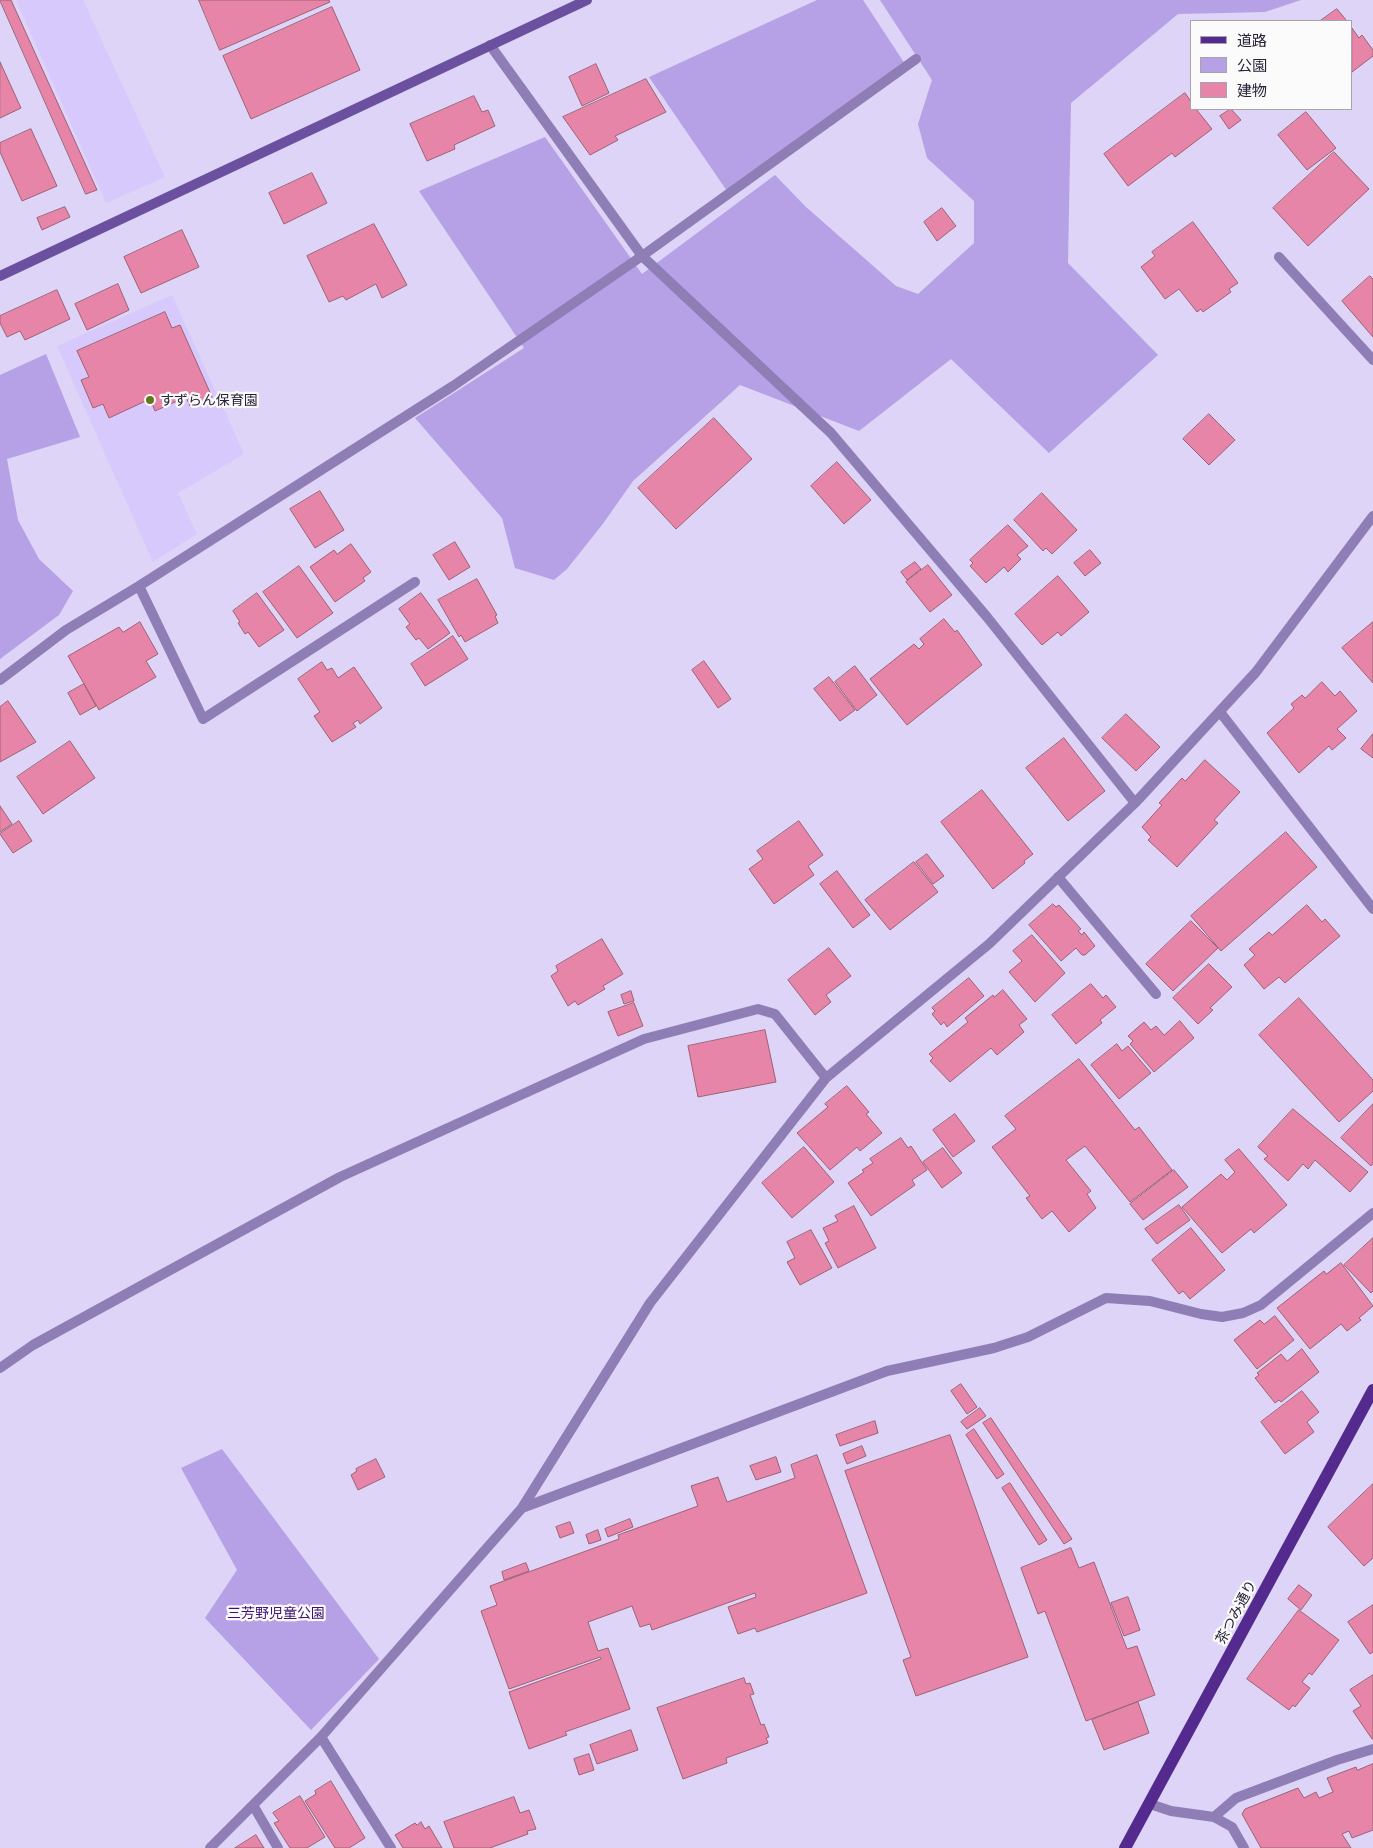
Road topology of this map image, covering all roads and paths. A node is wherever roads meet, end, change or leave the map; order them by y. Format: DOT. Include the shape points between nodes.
graph roads {
  1 [pos="587,0"];
  2 [pos="490,46"];
  3 [pos="916,58"];
  4 [pos="642,256"];
  5 [pos="1279,257"];
  6 [pos="0,276"];
  7 [pos="1373,360"];
  8 [pos="1373,516"];
  9 [pos="415,582"];
  10 [pos="139,586"];
  11 [pos="0,680"];
  12 [pos="1220,712"];
  13 [pos="1135,803"];
  14 [pos="1058,877"];
  15 [pos="1373,909"];
  16 [pos="1156,994"];
  17 [pos="826,1078"];
  18 [pos="1373,1213"];
  19 [pos="0,1368"];
  20 [pos="1373,1390"];
  21 [pos="522,1508"];
  22 [pos="321,1737"];
  23 [pos="1373,1749"];
  24 [pos="1150,1804"];
  25 [pos="253,1805"];
  26 [pos="1214,1817"];
  27 [pos="210,1848"];
  28 [pos="278,1848"];
  29 [pos="391,1848"];
  30 [pos="1126,1848"];
  31 [pos="1244,1848"];
  1 -- 2 [label="street"];
  2 -- 4 [label="street"];
  2 -- 6 [label="street"];
  3 -- 4 [label="street"];
  4 -- 10 [label="street" via="453,386"];
  4 -- 13 [label="street" via="831,433 987,617"];
  5 -- 7 [label="street"];
  8 -- 12 [label="street" via="1256,672"];
  9 -- 10 [label="street" via="203,719"];
  10 -- 11 [label="street" via="66,630"];
  12 -- 13 [label="street"];
  12 -- 15 [label="street"];
  13 -- 14 [label="street"];
  14 -- 16 [label="street"];
  14 -- 17 [label="street" via="989,944"];
  17 -- 19 [label="street" via="774,1014 758,1009 644,1039 340,1177 33,1345"];
  17 -- 21 [label="street" via="650,1303"];
  18 -- 21 [label="street" via="1261,1305 1243,1313 1222,1317 1150,1301 1106,1298 1028,1337 994,1348 887,1371"];
  20 -- 24 [label="main road, 茶つみ通り"];
  21 -- 22 [label="street"];
  22 -- 25 [label="street"];
  22 -- 29 [label="street"];
  23 -- 26 [label="street" via="1236,1798"];
  24 -- 26 [label="street" via="1171,1812"];
  24 -- 30 [label="main road, 茶つみ通り"];
  25 -- 27 [label="street"];
  25 -- 28 [label="street"];
  26 -- 31 [label="street" via="1232,1827"];
}
